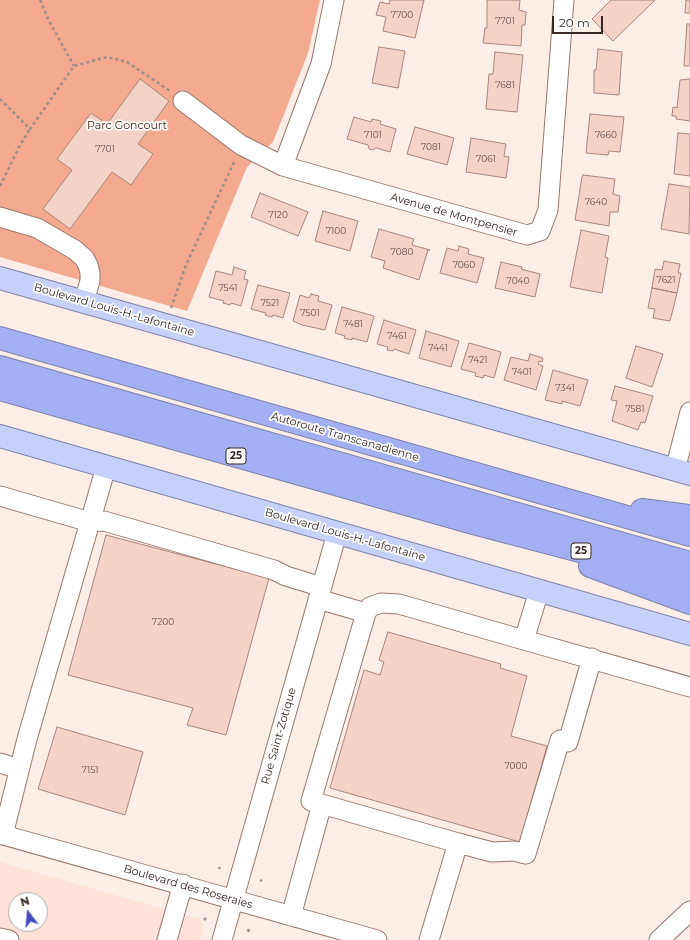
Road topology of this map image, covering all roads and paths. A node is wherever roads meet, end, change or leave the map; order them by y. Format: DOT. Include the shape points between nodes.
graph roads {
  1 [pos="40,0"];
  2 [pos="334,0"];
  3 [pos="564,0"];
  4 [pos="74,66"];
  5 [pos="0,99"];
  6 [pos="183,101"];
  7 [pos="30,129"];
  8 [pos="241,145"];
  9 [pos="282,166"];
  10 [pos="0,186"];
  11 [pos="0,217"];
  12 [pos="0,278"];
  13 [pos="84,301"];
  14 [pos="170,311"];
  15 [pos="0,338"];
  16 [pos="0,366"];
  17 [pos="0,389"];
  18 [pos="690,412"];
  19 [pos="0,436"];
  20 [pos="106,467"];
  21 [pos="682,472"];
  22 [pos="0,496"];
  23 [pos="585,504"];
  24 [pos="690,516"];
  25 [pos="90,522"];
  26 [pos="473,523"];
  27 [pos="337,532"];
  28 [pos="690,536"];
  29 [pos="690,563"];
  30 [pos="690,580"];
  31 [pos="539,591"];
  32 [pos="320,593"];
  33 [pos="690,603"];
  34 [pos="366,613"];
  35 [pos="690,634"];
  36 [pos="524,640"];
  37 [pos="592,658"];
  38 [pos="690,686"];
  39 [pos="0,763"];
  40 [pos="19,768"];
  41 [pos="322,804"];
  42 [pos="1,834"];
  43 [pos="458,843"];
  44 [pos="183,884"];
  45 [pos="233,900"];
  46 [pos="690,911"];
  47 [pos="291,916"];
  48 [pos="0,938"];
  49 [pos="9,940"];
  50 [pos="166,940"];
  51 [pos="222,940"];
  52 [pos="376,940"];
  53 [pos="429,940"];
  54 [pos="659,940"];
  1 -- 4 [label="path"];
  2 -- 9 [label="street" via="320,64"];
  3 -- 9 [label="street, Avenue de Montpensier" via="548,210 540,231 527,235"];
  4 -- 6 [label="path" via="107,57 127,62"];
  4 -- 7 [label="path"];
  5 -- 7 [label="path"];
  6 -- 8 [label="street, Avenue de Montpensier"];
  7 -- 10 [label="path"];
  8 -- 9 [label="street, Avenue de Montpensier"];
  8 -- 14 [label="path" via="225,185 186,265"];
  11 -- 13 [label="street" via="37,228 84,258 88,265 90,281"];
  12 -- 13 [label="main road, Boulevard Louis-H.-Lafontaine"];
  13 -- 21 [label="main road, Boulevard Louis-H.-Lafontaine"];
  15 -- 23 [label="highway, Autoroute Transcanadienne"];
  16 -- 29 [label="highway"];
  17 -- 26 [label="highway, 25"];
  18 -- 21 [label="street"];
  19 -- 20 [label="main road, Boulevard Louis-H.-Lafontaine"];
  20 -- 25 [label="street"];
  20 -- 27 [label="main road, Boulevard Louis-H.-Lafontaine"];
  22 -- 25 [label="street"];
  23 -- 24 [label="highway"];
  23 -- 28 [label="highway, Autoroute Transcanadienne"];
  25 -- 32 [label="street" via="104,521 274,570"];
  25 -- 40 [label="street"];
  26 -- 30 [label="highway, 25"];
  26 -- 33 [label="highway"];
  27 -- 31 [label="main road, Boulevard Louis-H.-Lafontaine"];
  27 -- 32 [label="street, Rue Saint-Zotique"];
  31 -- 35 [label="main road, Boulevard Louis-H.-Lafontaine"];
  31 -- 36 [label="street"];
  32 -- 34 [label="street"];
  32 -- 45 [label="street, Rue Saint-Zotique"];
  34 -- 36 [label="street" via="370,607 381,603 399,604"];
  34 -- 41 [label="street" via="311,801"];
  36 -- 37 [label="street"];
  37 -- 38 [label="street"];
  37 -- 43 [label="street" via="568,742 560,740 526,854 514,851 492,852"];
  39 -- 40 [label="street"];
  40 -- 42 [label="street" via="18,780"];
  41 -- 43 [label="street"];
  41 -- 47 [label="street"];
  42 -- 44 [label="street, Boulevard des Roseraies"];
  43 -- 53 [label="street"];
  44 -- 45 [label="street, Boulevard des Roseraies"];
  44 -- 50 [label="street"];
  45 -- 47 [label="street, Boulevard des Roseraies"];
  45 -- 51 [label="street, Rue Saint-Zotique"];
  46 -- 54 [label="street"];
  47 -- 52 [label="street, Boulevard des Roseraies"];
  48 -- 49 [label="street"];
}
